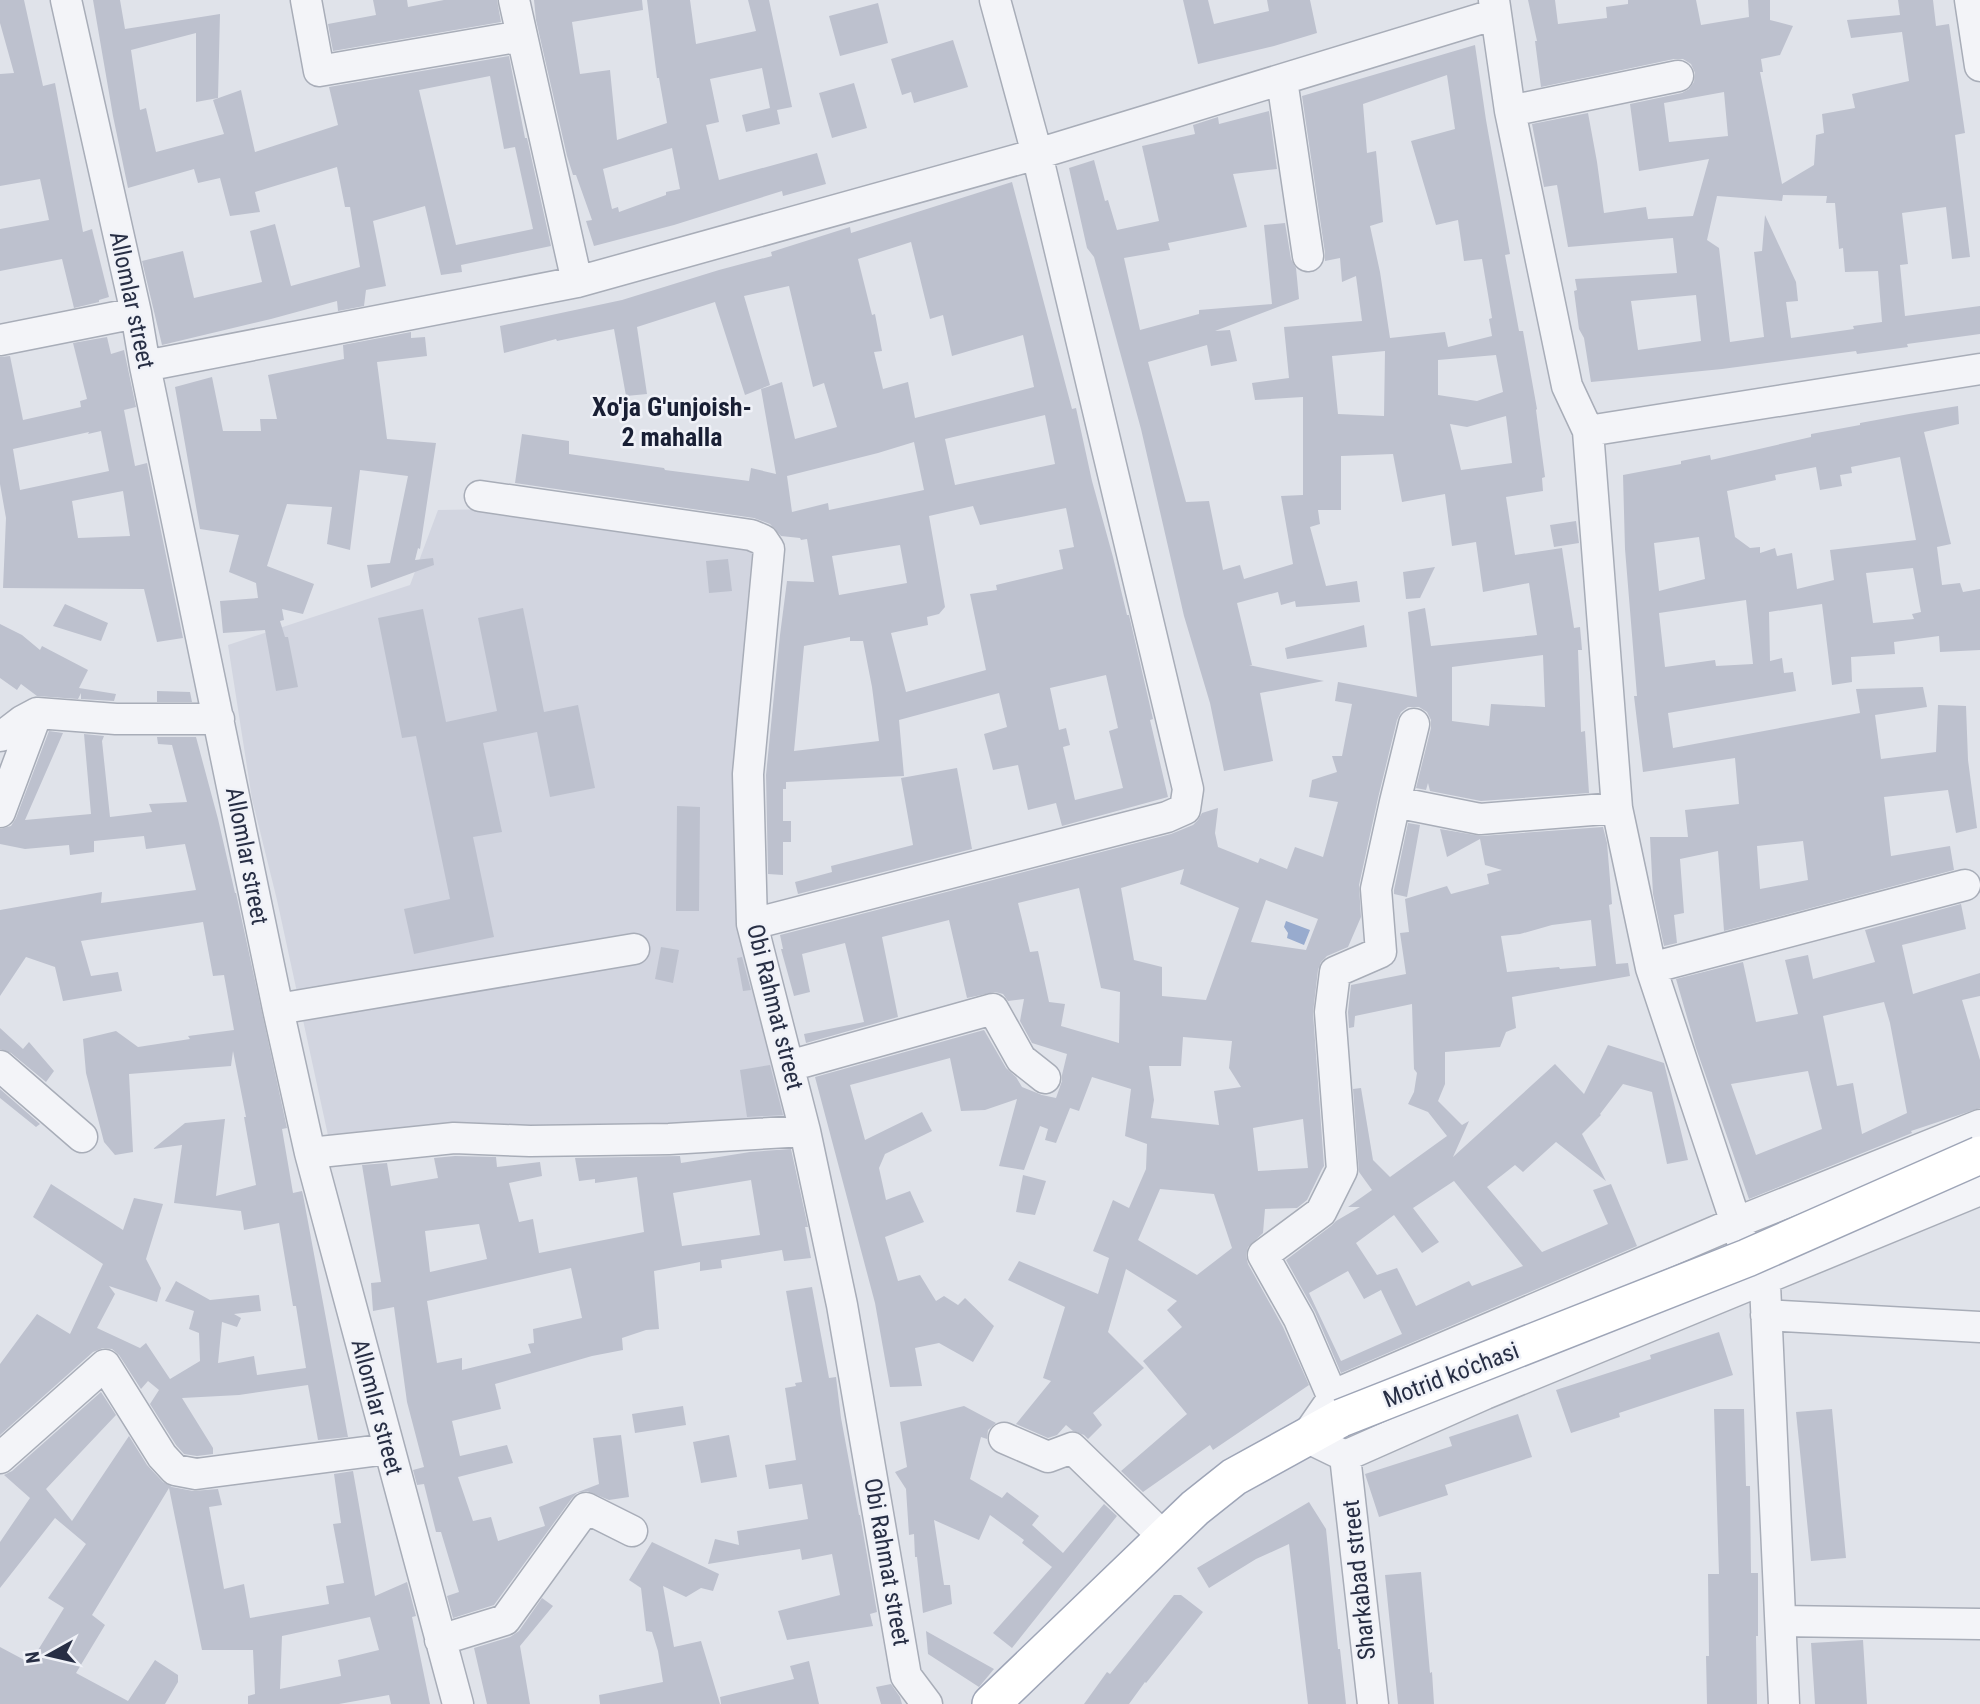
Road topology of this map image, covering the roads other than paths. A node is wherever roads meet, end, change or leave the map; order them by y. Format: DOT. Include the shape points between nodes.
graph roads {
  1 [pos="66,0"];
  2 [pos="306,0"];
  3 [pos="514,0"];
  4 [pos="995,0"];
  5 [pos="1970,0"];
  6 [pos="1495,7"];
  7 [pos="522,36"];
  8 [pos="1980,66"];
  9 [pos="1678,76"];
  10 [pos="1282,80"];
  11 [pos="1510,110"];
  12 [pos="1037,154"];
  13 [pos="1308,256"];
  14 [pos="577,282"];
  15 [pos="136,313"];
  16 [pos="0,341"];
  17 [pos="145,366"];
  18 [pos="1980,369"];
  19 [pos="1588,431"];
  20 [pos="480,496"];
  21 [pos="37,713"];
  22 [pos="219,719"];
  23 [pos="1414,724"];
  24 [pos="0,736"];
  25 [pos="1395,802"];
  26 [pos="1618,808"];
  27 [pos="0,812"];
  28 [pos="1965,885"];
  29 [pos="752,924"];
  30 [pos="634,949"];
  31 [pos="1651,968"];
  32 [pos="278,1009"];
  33 [pos="0,1066"];
  34 [pos="789,1066"];
  35 [pos="1045,1077"];
  36 [pos="1980,1125"];
  37 [pos="805,1131"];
  38 [pos="82,1137"];
  39 [pos="310,1153"];
  40 [pos="1980,1155"];
  41 [pos="1980,1190"];
  42 [pos="1807,1195"];
  43 [pos="1735,1223"];
  44 [pos="1822,1255"];
  45 [pos="1758,1263"];
  46 [pos="1766,1315"];
  47 [pos="1980,1326"];
  48 [pos="1337,1408"];
  49 [pos="1306,1437"];
  50 [pos="1004,1438"];
  51 [pos="388,1449"];
  52 [pos="1345,1456"];
  53 [pos="0,1458"];
  54 [pos="632,1531"];
  55 [pos="1164,1537"];
  56 [pos="1781,1621"];
  57 [pos="1980,1624"];
  58 [pos="440,1640"];
  59 [pos="458,1704"];
  60 [pos="927,1704"];
  61 [pos="991,1704"];
  62 [pos="1373,1704"];
  63 [pos="1784,1704"];
  1 -- 15 [label="street, Allomlar street"];
  2 -- 7 [label="street" via="319,71"];
  3 -- 7 [label="street"];
  4 -- 12 [label="street"];
  5 -- 8 [label="street"];
  6 -- 10 [label="street"];
  6 -- 11 [label="street"];
  7 -- 14 [label="street"];
  9 -- 11 [label="street"];
  10 -- 12 [label="street"];
  10 -- 13 [label="street"];
  11 -- 19 [label="street" via="1567,386"];
  12 -- 14 [label="street"];
  12 -- 29 [label="street" via="1188,789 1185,809"];
  14 -- 17 [label="street"];
  15 -- 16 [label="street"];
  15 -- 17 [label="street, Allomlar street"];
  17 -- 22 [label="street, Allomlar street"];
  18 -- 19 [label="street"];
  19 -- 26 [label="street"];
  20 -- 29 [label="street, Obi Rahmat street" via="763,540 769,550 748,774"];
  21 -- 22 [label="street"];
  21 -- 24 [label="street"];
  21 -- 27 [label="street"];
  22 -- 32 [label="street, Allomlar street"];
  23 -- 25 [label="street"];
  25 -- 26 [label="street" via="1480,819"];
  25 -- 48 [label="street" via="1376,889 1381,952 1335,972 1330,1012 1342,1170 1321,1212 1263,1255 1298,1319"];
  26 -- 31 [label="street"];
  28 -- 31 [label="street"];
  29 -- 34 [label="street, Obi Rahmat street"];
  30 -- 32 [label="street"];
  31 -- 43 [label="street"];
  32 -- 39 [label="street, Allomlar street"];
  33 -- 38 [label="street"];
  34 -- 35 [label="street" via="993,1010 1021,1059"];
  34 -- 37 [label="street, Obi Rahmat street"];
  36 -- 42 [label="street"];
  37 -- 39 [label="street" via="669,1139 454,1138"];
  37 -- 60 [label="street, Obi Rahmat street" via="842,1305 906,1676"];
  39 -- 51 [label="street, Allomlar street"];
  40 -- 45 [label="main road, Motrid ko'chasi, bridge"];
  41 -- 44 [label="street"];
  42 -- 43 [label="street"];
  42 -- 44 [label="street"];
  43 -- 45 [label="street"];
  43 -- 48 [label="street" via="1345,1390"];
  44 -- 45 [label="street"];
  45 -- 46 [label="street"];
  45 -- 48 [label="main road, Motrid ko'chasi, bridge"];
  45 -- 52 [label="street"];
  46 -- 47 [label="street"];
  46 -- 56 [label="street"];
  48 -- 49 [label="main road, Motrid ko'chasi"];
  49 -- 52 [label="street"];
  49 -- 55 [label="main road, Motrid ko'chasi" via="1234,1477"];
  50 -- 55 [label="street" via="1048,1457 1072,1448"];
  51 -- 53 [label="street" via="196,1474 176,1470 162,1456 105,1365"];
  51 -- 58 [label="street, Allomlar street"];
  52 -- 62 [label="street, Sharkabad street"];
  54 -- 58 [label="street" via="586,1508 505,1620"];
  55 -- 61 [label="main road, Motrid ko'chasi"];
  56 -- 57 [label="street"];
  56 -- 63 [label="street"];
  58 -- 59 [label="street, Allomlar street"];
}
